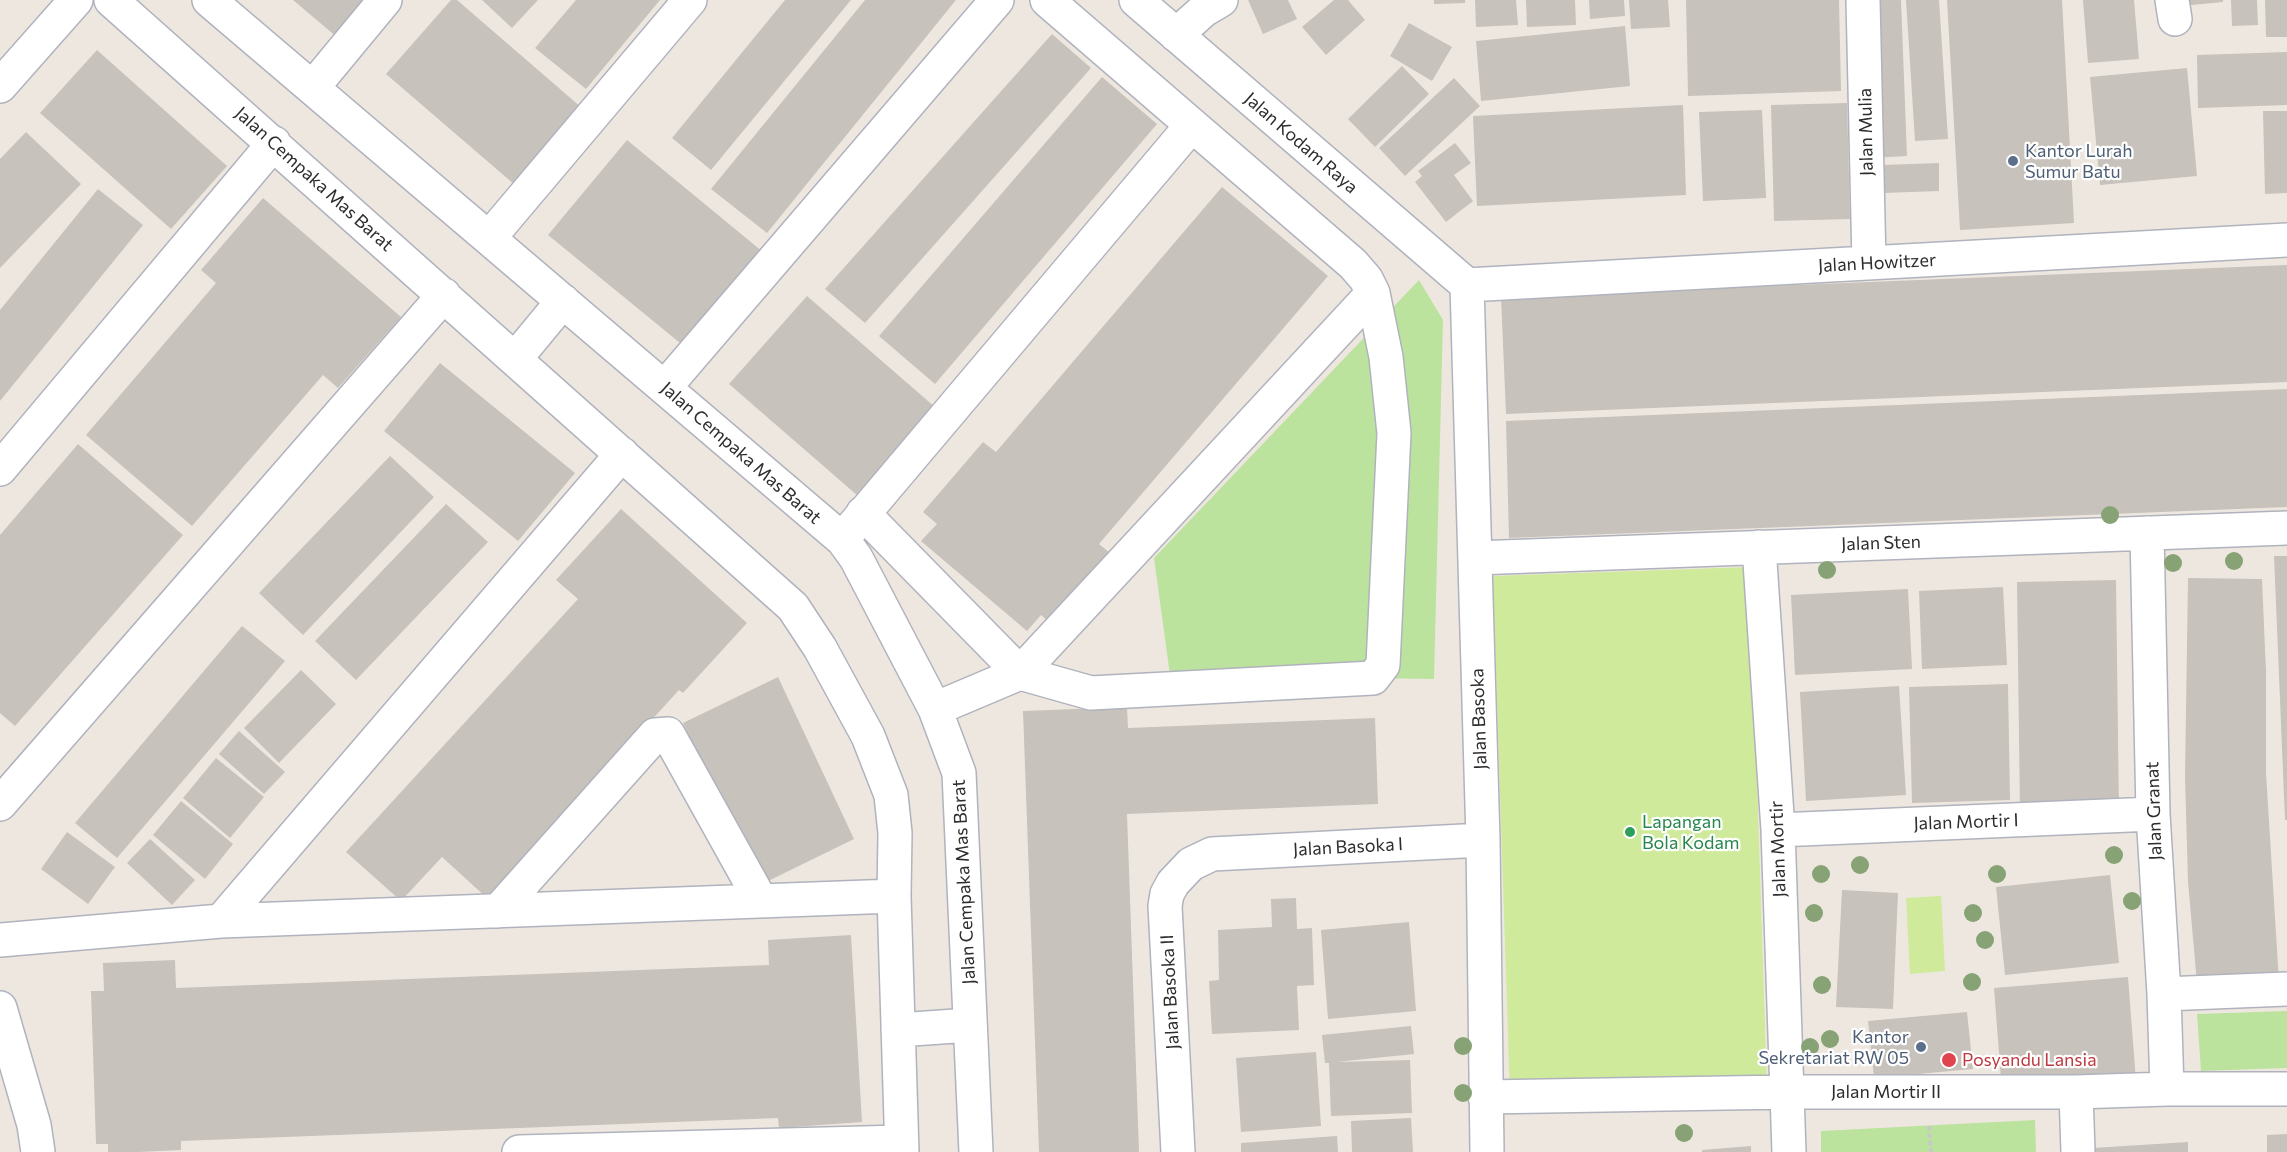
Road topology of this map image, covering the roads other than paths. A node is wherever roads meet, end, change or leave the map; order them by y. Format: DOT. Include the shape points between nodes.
graph roads {
  1 [pos="76,0"];
  2 [pos="111,0"];
  3 [pos="209,0"];
  4 [pos="386,0"];
  5 [pos="690,0"];
  6 [pos="997,0"];
  7 [pos="1047,0"];
  8 [pos="1136,0"];
  9 [pos="1221,0"];
  10 [pos="1863,0"];
  11 [pos="1176,35"];
  12 [pos="0,86"];
  13 [pos="313,87"];
  14 [pos="1192,125"];
  15 [pos="274,143"];
  16 [pos="489,238"];
  17 [pos="2287,240"];
  18 [pos="1869,263"];
  19 [pos="1467,285"];
  20 [pos="1373,292"];
  21 [pos="444,294"];
  22 [pos="563,301"];
  23 [pos="515,359"];
  24 [pos="665,387"];
  25 [pos="622,454"];
  26 [pos="0,469"];
  27 [pos="863,513"];
  28 [pos="2287,528"];
  29 [pos="2147,533"];
  30 [pos="843,540"];
  31 [pos="1759,547"];
  32 [pos="1475,558"];
  33 [pos="1020,673"];
  34 [pos="935,709"];
  35 [pos="0,804"];
  36 [pos="2153,814"];
  37 [pos="1778,830"];
  38 [pos="1483,840"];
  39 [pos="1212,855"];
  40 [pos="894,896"];
  41 [pos="761,901"];
  42 [pos="498,911"];
  43 [pos="221,921"];
  44 [pos="0,940"];
  45 [pos="2287,989"];
  46 [pos="2199,993"];
  47 [pos="2164,994"];
  48 [pos="0,1008"];
  49 [pos="970,1025"];
  50 [pos="898,1030"];
  51 [pos="2165,1031"];
  52 [pos="2167,1089"];
  53 [pos="2287,1089"];
  54 [pos="1786,1092"];
  55 [pos="2076,1092"];
  56 [pos="1485,1097"];
  57 [pos="901,1147"];
  58 [pos="38,1152"];
  59 [pos="519,1152"];
  60 [pos="976,1152"];
  61 [pos="1178,1152"];
  62 [pos="1487,1152"];
  63 [pos="1789,1152"];
  64 [pos="2078,1152"];
  1 -- 12 [label="street"];
  2 -- 15 [label="street, Jalan Cempaka Mas Barat"];
  3 -- 13 [label="street, Jalan Cempaka Mas Barat"];
  4 -- 13 [label="street"];
  5 -- 16 [label="street"];
  6 -- 24 [label="street"];
  7 -- 14 [label="street"];
  8 -- 11 [label="street, Jalan Kodam Raya"];
  9 -- 11 [label="street"];
  10 -- 18 [label="street, Jalan Mulia"];
  11 -- 19 [label="street, Jalan Kodam Raya"];
  13 -- 16 [label="street, Jalan Cempaka Mas Barat"];
  14 -- 20 [label="street" via="1353,264"];
  14 -- 27 [label="street"];
  15 -- 21 [label="street, Jalan Cempaka Mas Barat"];
  15 -- 26 [label="street"];
  16 -- 22 [label="street, Jalan Cempaka Mas Barat"];
  17 -- 18 [label="street, Jalan Howitzer"];
  18 -- 19 [label="street, Jalan Howitzer"];
  19 -- 32 [label="street, Jalan Basoka"];
  20 -- 33 [label="street"];
  20 -- 33 [label="street" via="1386,357 1394,433 1383,665 1372,678 1092,693"];
  21 -- 23 [label="street, Jalan Cempaka Mas Barat"];
  21 -- 35 [label="street"];
  22 -- 23 [label="street"];
  22 -- 24 [label="street, Jalan Cempaka Mas Barat"];
  23 -- 25 [label="street, Jalan Cempaka Mas Barat"];
  24 -- 30 [label="street, Jalan Cempaka Mas Barat"];
  25 -- 40 [label="street, Jalan Cempaka Mas Barat" via="793,607 820,648 868,736 891,795"];
  25 -- 43 [label="street"];
  27 -- 30 [label="street"];
  27 -- 33 [label="street"];
  28 -- 29 [label="street, Jalan Sten"];
  29 -- 31 [label="street, Jalan Sten"];
  29 -- 36 [label="street, Jalan Granat"];
  30 -- 34 [label="street, Jalan Cempaka Mas Barat"];
  31 -- 32 [label="street, Jalan Sten"];
  31 -- 37 [label="street, Jalan Mortir"];
  32 -- 38 [label="street, Jalan Basoka"];
  33 -- 34 [label="street"];
  34 -- 49 [label="street, Jalan Cempaka Mas Barat" via="959,773"];
  36 -- 37 [label="street, Jalan Mortir I"];
  36 -- 47 [label="street, Jalan Granat"];
  37 -- 54 [label="street, Jalan Mortir"];
  38 -- 39 [label="street, Jalan Basoka I"];
  38 -- 56 [label="street, Jalan Basoka"];
  39 -- 61 [label="street, Jalan Basoka II" via="1191,864 1173,883 1165,906"];
  40 -- 41 [label="street"];
  40 -- 50 [label="street, Jalan Cempaka Mas Barat"];
  41 -- 42 [label="street"];
  41 -- 42 [label="street" via="668,734 655,735"];
  42 -- 43 [label="street"];
  43 -- 44 [label="street"];
  45 -- 46 [label="street"];
  46 -- 47 [label="street"];
  46 -- 51 [label="street"];
  47 -- 51 [label="street, Jalan Granat"];
  48 -- 58 [label="street" via="34,1125"];
  49 -- 50 [label="street"];
  49 -- 60 [label="street, Jalan Cempaka Mas Barat"];
  50 -- 57 [label="street, Jalan Cempaka Mas Barat"];
  51 -- 52 [label="street, Jalan Granat"];
  52 -- 53 [label="street, Jalan Mortir II"];
  52 -- 55 [label="street, Jalan Mortir II"];
  54 -- 55 [label="street, Jalan Mortir II"];
  54 -- 56 [label="street, Jalan Mortir II"];
  54 -- 63 [label="street, Jalan Mortir"];
  55 -- 64 [label="street"];
  56 -- 62 [label="street, Jalan Basoka"];
  57 -- 59 [label="street"];
}
